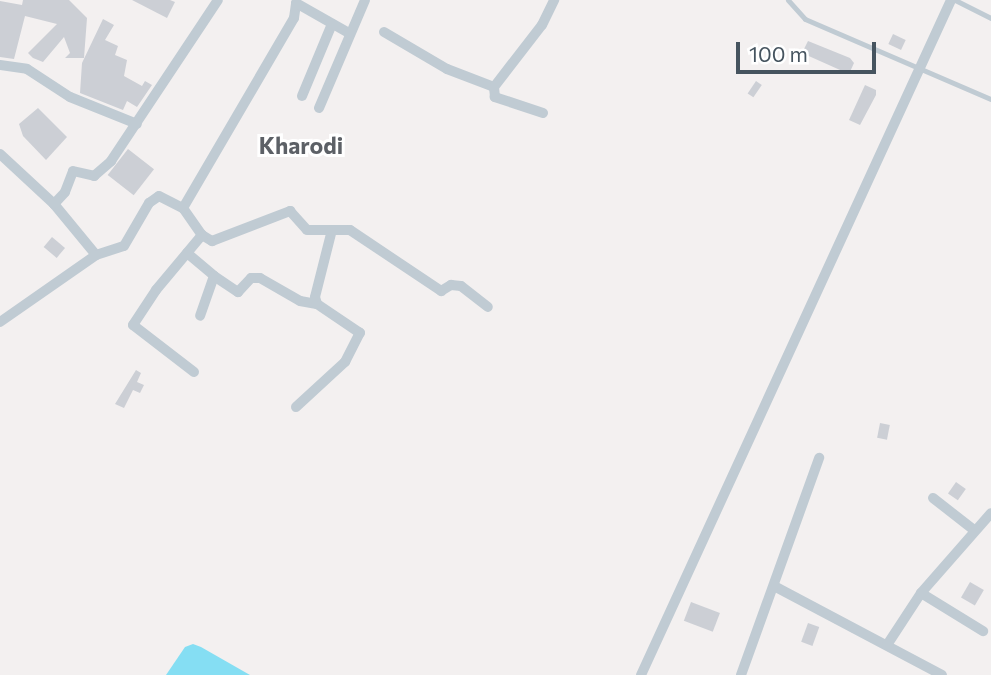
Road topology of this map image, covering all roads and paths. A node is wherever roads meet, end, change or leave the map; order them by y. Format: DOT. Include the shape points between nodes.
graph roads {
  1 [pos="218,0"];
  2 [pos="365,0"];
  3 [pos="554,0"];
  4 [pos="788,0"];
  5 [pos="953,0"];
  6 [pos="293,1"];
  7 [pos="991,18"];
  8 [pos="332,24"];
  9 [pos="384,32"];
  10 [pos="349,33"];
  11 [pos="0,65"];
  12 [pos="920,70"];
  13 [pos="494,87"];
  14 [pos="302,96"];
  15 [pos="991,99"];
  16 [pos="319,108"];
  17 [pos="543,113"];
  18 [pos="137,124"];
  19 [pos="0,154"];
  20 [pos="54,204"];
  21 [pos="183,208"];
  22 [pos="332,230"];
  23 [pos="202,235"];
  24 [pos="187,253"];
  25 [pos="96,255"];
  26 [pos="214,275"];
  27 [pos="317,304"];
  28 [pos="488,306"];
  29 [pos="200,316"];
  30 [pos="0,322"];
  31 [pos="194,372"];
  32 [pos="296,407"];
  33 [pos="819,458"];
  34 [pos="933,498"];
  35 [pos="991,513"];
  36 [pos="974,530"];
  37 [pos="774,586"];
  38 [pos="921,593"];
  39 [pos="983,631"];
  40 [pos="887,645"];
  41 [pos="641,675"];
  42 [pos="741,675"];
  43 [pos="942,675"];
  1 -- 18 [label="street"];
  2 -- 10 [label="street"];
  3 -- 13 [label="street" via="542,25"];
  4 -- 12 [label="lane" via="805,19"];
  5 -- 7 [label="lane"];
  5 -- 12 [label="street"];
  6 -- 8 [label="street"];
  6 -- 21 [label="street" via="294,18"];
  8 -- 10 [label="street"];
  8 -- 14 [label="street"];
  9 -- 13 [label="street" via="447,69"];
  10 -- 16 [label="street"];
  11 -- 18 [label="street" via="27,69 70,97"];
  12 -- 15 [label="lane"];
  12 -- 41 [label="street"];
  13 -- 17 [label="street" via="495,97"];
  18 -- 20 [label="street" via="104,169 94,176 73,172 67,177 65,192"];
  19 -- 20 [label="street"];
  20 -- 25 [label="street"];
  21 -- 23 [label="street"];
  21 -- 25 [label="street" via="159,196 153,199 124,246"];
  22 -- 23 [label="street" via="307,230 290,211 212,241"];
  22 -- 27 [label="street"];
  22 -- 28 [label="street" via="350,230 441,292 451,285 461,286"];
  23 -- 24 [label="street"];
  24 -- 26 [label="street"];
  24 -- 31 [label="street" via="133,325"];
  25 -- 30 [label="street"];
  26 -- 27 [label="street" via="238,292 251,278 260,278"];
  26 -- 29 [label="street"];
  27 -- 32 [label="street" via="360,333 345,362"];
  33 -- 37 [label="street"];
  34 -- 36 [label="street"];
  35 -- 36 [label="street"];
  36 -- 38 [label="street"];
  37 -- 40 [label="street"];
  37 -- 42 [label="street"];
  38 -- 39 [label="street"];
  38 -- 40 [label="street"];
  40 -- 43 [label="street"];
}
